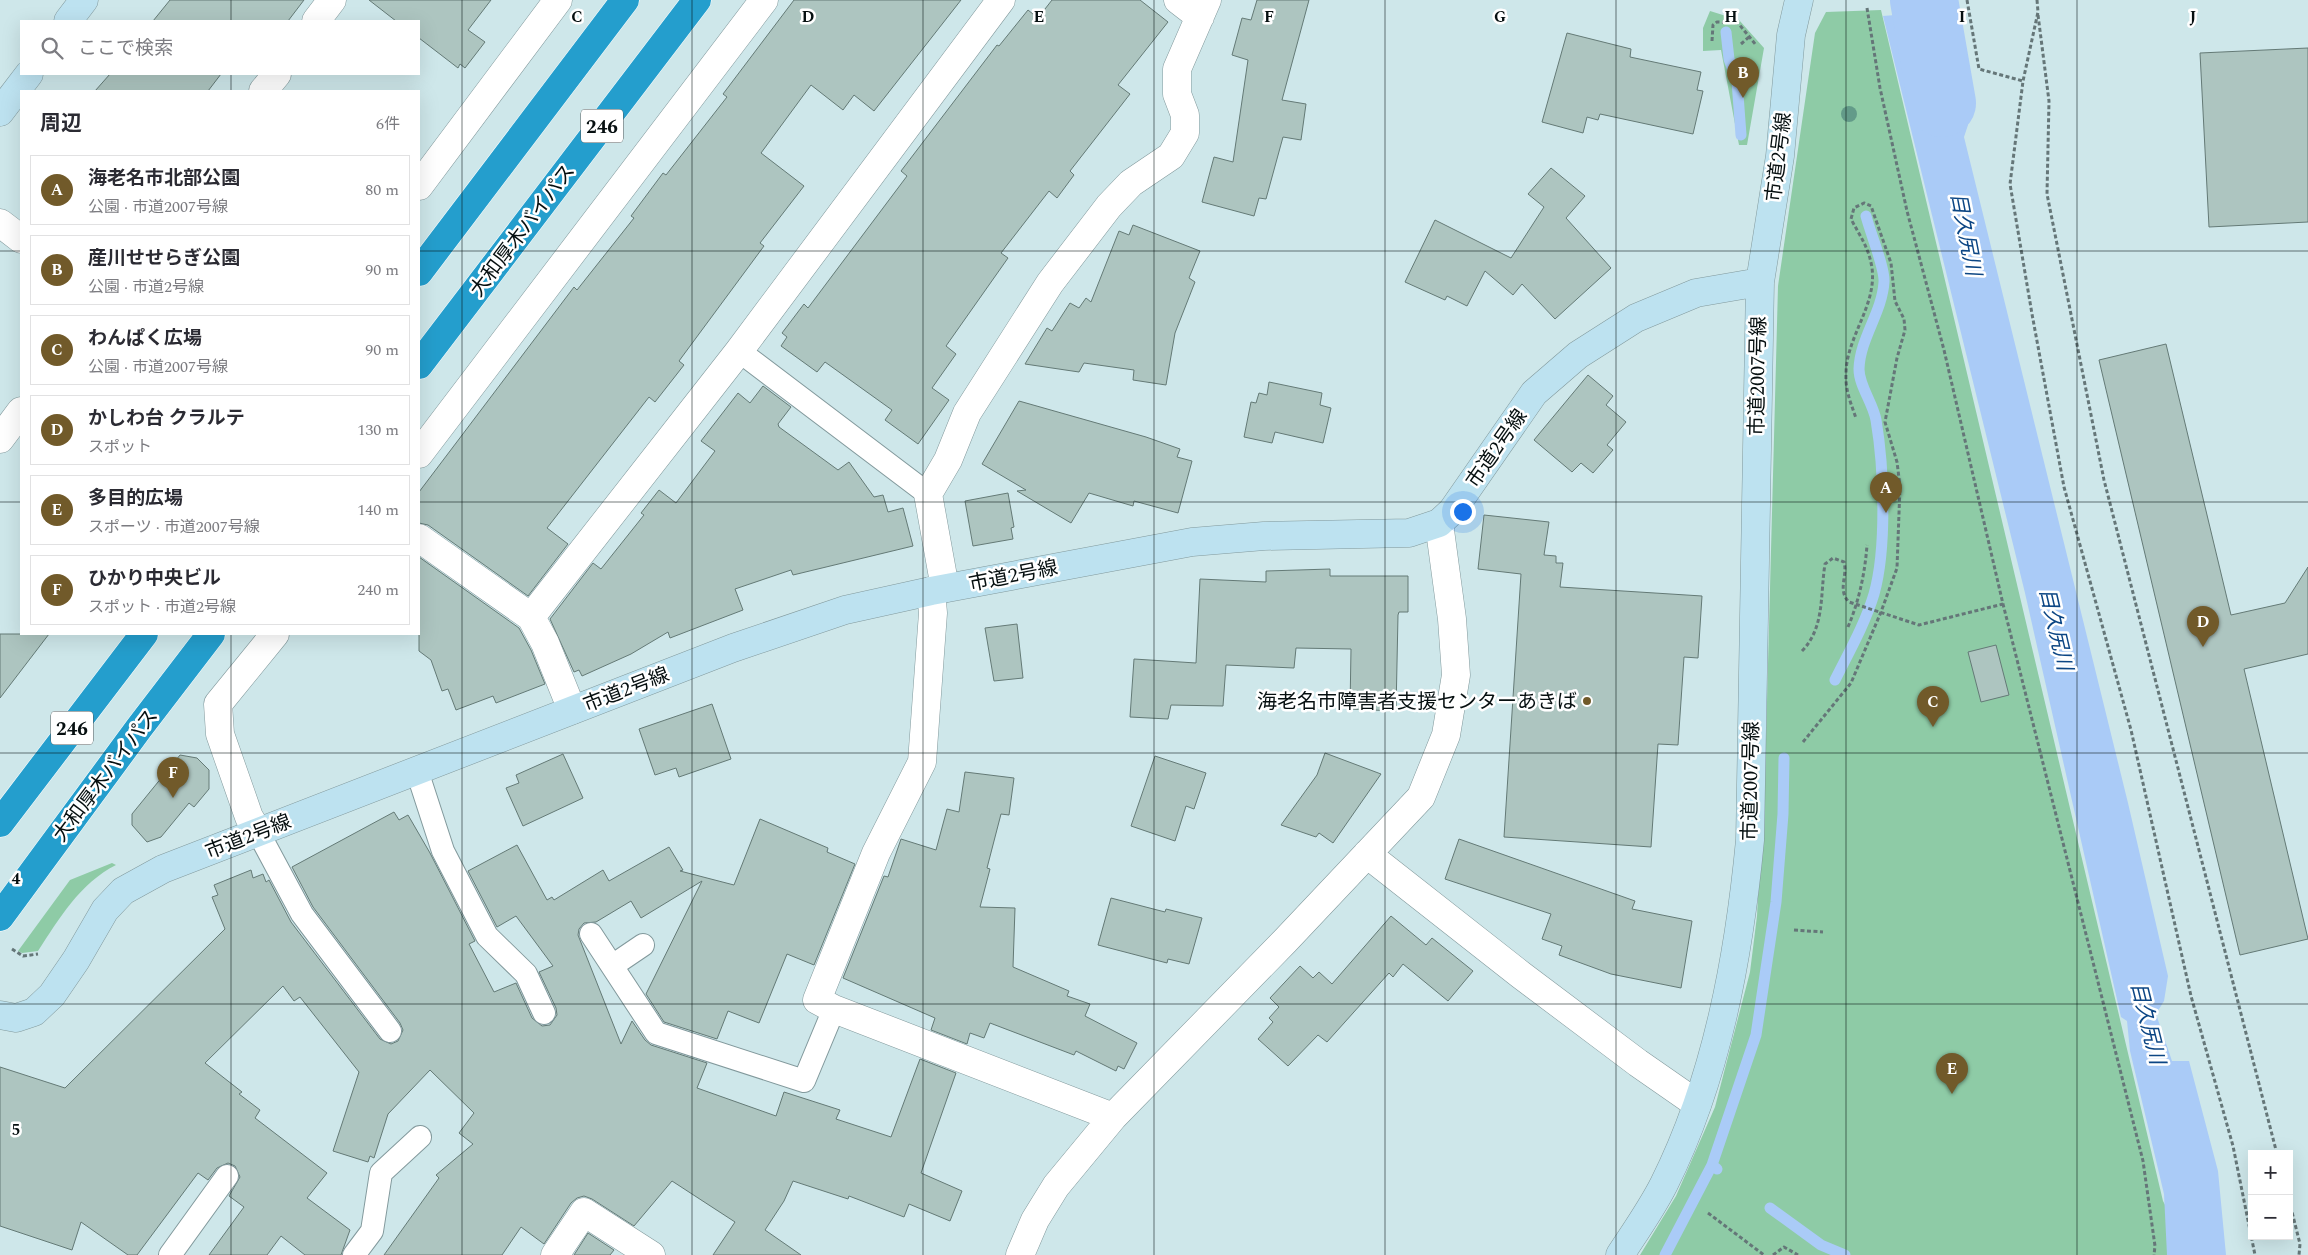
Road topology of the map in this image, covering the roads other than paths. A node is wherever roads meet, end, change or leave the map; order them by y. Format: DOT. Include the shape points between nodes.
graph roads {
  1 [pos="84,0"];
  2 [pos="332,0"];
  3 [pos="558,0"];
  4 [pos="625,0"];
  5 [pos="697,0"];
  6 [pos="764,0"];
  7 [pos="1001,0"];
  8 [pos="1178,0"];
  9 [pos="1800,0"];
  10 [pos="1203,8"];
  11 [pos="69,20"];
  12 [pos="317,20"];
  13 [pos="28,75"];
  14 [pos="275,75"];
  15 [pos="264,90"];
  16 [pos="0,112"];
  17 [pos="420,185"];
  18 [pos="0,223"];
  19 [pos="20,238"];
  20 [pos="420,271"];
  21 [pos="1760,282"];
  22 [pos="739,351"];
  23 [pos="420,364"];
  24 [pos="20,412"];
  25 [pos="0,439"];
  26 [pos="420,453"];
  27 [pos="928,494"];
  28 [pos="1439,523"];
  29 [pos="420,539"];
  30 [pos="938,589"];
  31 [pos="531,617"];
  32 [pos="143,635"];
  33 [pos="211,635"];
  34 [pos="274,635"];
  35 [pos="572,710"];
  36 [pos="417,771"];
  37 [pos="0,823"];
  38 [pos="258,832"];
  39 [pos="1367,854"];
  40 [pos="0,916"];
  41 [pos="590,934"];
  42 [pos="643,945"];
  43 [pos="612,966"];
  44 [pos="834,1009"];
  45 [pos="544,1013"];
  46 [pos="0,1015"];
  47 [pos="390,1031"];
  48 [pos="1697,1104"];
  49 [pos="1113,1117"];
  50 [pos="420,1137"];
  51 [pos="227,1176"];
  52 [pos="170,1255"];
  53 [pos="354,1255"];
  54 [pos="555,1255"];
  55 [pos="652,1255"];
  56 [pos="1020,1255"];
  57 [pos="1620,1255"];
  1 -- 11 [label="street"];
  2 -- 12 [label="street"];
  3 -- 17 [label="street"];
  4 -- 20 [label="highway"];
  5 -- 23 [label="highway, 大和厚木バイパス / 246"];
  6 -- 26 [label="street"];
  7 -- 22 [label="street"];
  8 -- 10 [label="street"];
  9 -- 21 [label="street, 市道2号線" via="1791,35 1780,156"];
  10 -- 27 [label="street" via="1177,69 1177,94 1185,115 1185,134 1171,156 1131,183 1109,206 1050,283 967,413 948,460"];
  13 -- 16 [label="street"];
  14 -- 15 [label="street"];
  18 -- 19 [label="street"];
  21 -- 28 [label="street, 市道2号線" via="1696,293 1636,318 1578,356 1534,393 1452,511"];
  21 -- 48 [label="street, 市道2007号線" via="1750,840 1733,970"];
  22 -- 27 [label="lane"];
  22 -- 31 [label="street"];
  24 -- 25 [label="street"];
  27 -- 30 [label="street"];
  28 -- 30 [label="street, 市道2号線" via="1409,533 1264,536 1192,542"];
  28 -- 39 [label="street" via="1456,674 1446,735 1421,797"];
  29 -- 31 [label="street"];
  30 -- 35 [label="street, 市道2号線" via="845,610 733,648"];
  30 -- 44 [label="street" via="922,762 876,853 817,1000"];
  31 -- 35 [label="street"];
  32 -- 37 [label="highway, 246"];
  33 -- 40 [label="highway, 大和厚木バイパス / 246"];
  34 -- 38 [label="street" via="218,704 220,734 249,817"];
  35 -- 36 [label="street, 市道2号線"];
  36 -- 38 [label="street, 市道2号線"];
  36 -- 45 [label="lane" via="443,850 487,936 526,974"];
  38 -- 46 [label="street, 市道2号線" via="163,869 123,891 105,910 52,995 34,1012 16,1018"];
  38 -- 47 [label="lane" via="302,914"];
  39 -- 48 [label="street" via="1552,998"];
  39 -- 49 [label="street"];
  41 -- 43 [label="lane"];
  42 -- 43 [label="lane"];
  43 -- 44 [label="lane" via="656,1033 804,1081"];
  44 -- 49 [label="street"];
  48 -- 57 [label="street, 市道2007号線" via="1664,1184"];
  49 -- 56 [label="street" via="1056,1186 1035,1220"];
  50 -- 53 [label="lane" via="381,1173 372,1230"];
  51 -- 52 [label="lane"];
  54 -- 55 [label="street" via="584,1212"];
}
